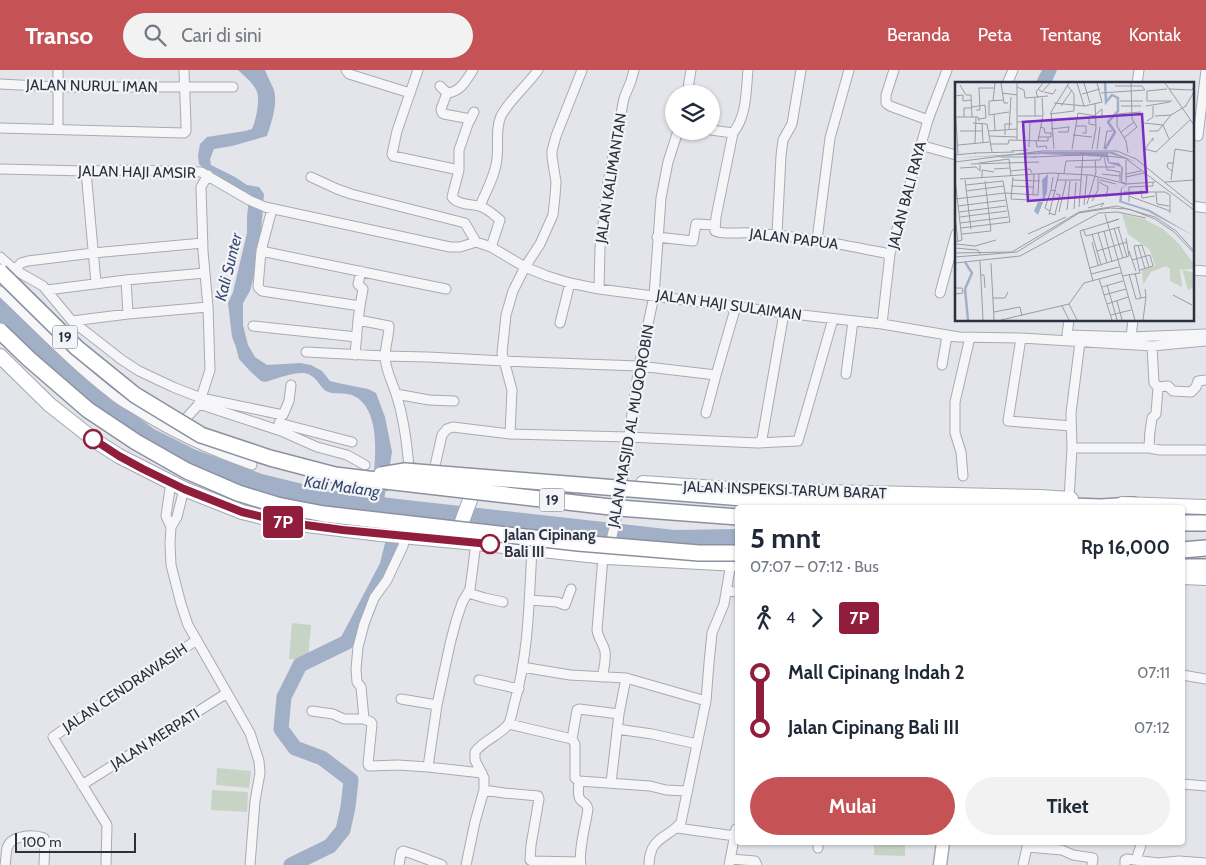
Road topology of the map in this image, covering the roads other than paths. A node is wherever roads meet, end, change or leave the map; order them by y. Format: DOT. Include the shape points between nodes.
graph roads {
  1 [pos="58,70"];
  2 [pos="184,70"];
  3 [pos="346,70"];
  4 [pos="418,70"];
  5 [pos="474,70"];
  6 [pos="538,70"];
  7 [pos="582,70"];
  8 [pos="634,70"];
  9 [pos="691,70"];
  10 [pos="748,70"];
  11 [pos="801,70"];
  12 [pos="849,70"];
  13 [pos="894,70"];
  14 [pos="947,70"];
  15 [pos="1012,70"];
  16 [pos="1206,71"];
  17 [pos="1008,82"];
  18 [pos="0,84"];
  19 [pos="688,85"];
  20 [pos="185,86"];
  21 [pos="440,86"];
  22 [pos="58,87"];
  23 [pos="233,87"];
  24 [pos="410,93"];
  25 [pos="447,93"];
  26 [pos="928,120"];
  27 [pos="0,128"];
  28 [pos="58,129"];
  29 [pos="720,131"];
  30 [pos="733,133"];
  31 [pos="1199,136"];
  32 [pos="675,140"];
  33 [pos="920,145"];
  34 [pos="955,155"];
  35 [pos="0,169"];
  36 [pos="459,170"];
  37 [pos="86,171"];
  38 [pos="208,176"];
  39 [pos="311,178"];
  40 [pos="480,206"];
  41 [pos="268,208"];
  42 [pos="715,225"];
  43 [pos="777,234"];
  44 [pos="657,237"];
  45 [pos="955,238"];
  46 [pos="817,240"];
  47 [pos="476,242"];
  48 [pos="203,243"];
  49 [pos="491,247"];
  50 [pos="261,251"];
  51 [pos="93,253"];
  52 [pos="890,254"];
  53 [pos="0,257"];
  54 [pos="525,267"];
  55 [pos="16,270"];
  56 [pos="361,271"];
  57 [pos="0,272"];
  58 [pos="205,273"];
  59 [pos="126,280"];
  60 [pos="96,283"];
  61 [pos="570,283"];
  62 [pos="446,289"];
  63 [pos="599,289"];
  64 [pos="47,290"];
  65 [pos="0,291"];
  66 [pos="940,294"];
  67 [pos="654,296"];
  68 [pos="360,306"];
  69 [pos="736,306"];
  70 [pos="208,307"];
  71 [pos="784,313"];
  72 [pos="128,314"];
  73 [pos="833,319"];
  74 [pos="358,320"];
  75 [pos="72,321"];
  76 [pos="853,321"];
  77 [pos="1068,321"];
  78 [pos="1133,321"];
  79 [pos="560,323"];
  80 [pos="882,324"];
  81 [pos="253,326"];
  82 [pos="0,331"];
  83 [pos="1206,334"];
  84 [pos="948,336"];
  85 [pos="357,337"];
  86 [pos="1131,337"];
  87 [pos="970,338"];
  88 [pos="1021,338"];
  89 [pos="53,341"];
  90 [pos="1206,341"];
  91 [pos="1080,342"];
  92 [pos="1152,346"];
  93 [pos="306,352"];
  94 [pos="355,355"];
  95 [pos="0,356"];
  96 [pos="385,356"];
  97 [pos="504,362"];
  98 [pos="942,365"];
  99 [pos="639,366"];
  100 [pos="846,374"];
  101 [pos="716,376"];
  102 [pos="1206,380"];
  103 [pos="291,386"];
  104 [pos="1158,387"];
  105 [pos="396,394"];
  106 [pos="200,401"];
  107 [pos="454,401"];
  108 [pos="706,413"];
  109 [pos="278,422"];
  110 [pos="1071,426"];
  111 [pos="174,432"];
  112 [pos="510,434"];
  113 [pos="628,437"];
  114 [pos="352,442"];
  115 [pos="758,443"];
  116 [pos="1072,448"];
  117 [pos="1149,448"];
  118 [pos="1206,450"];
  119 [pos="252,465"];
  120 [pos="434,470"];
  121 [pos="366,472"];
  122 [pos="482,476"];
  123 [pos="963,476"];
  124 [pos="171,482"];
  125 [pos="622,482"];
  126 [pos="184,489"];
  127 [pos="1069,499"];
  128 [pos="1041,505"];
  129 [pos="1133,505"];
  130 [pos="1185,506"];
  131 [pos="1206,507"];
  132 [pos="735,518"];
  133 [pos="1185,523"];
  134 [pos="1206,523"];
  135 [pos="171,527"];
  136 [pos="458,533"];
  137 [pos="402,536"];
  138 [pos="476,543"];
  139 [pos="528,548"];
  140 [pos="1206,548"];
  141 [pos="1185,550"];
  142 [pos="605,557"];
  143 [pos="735,560"];
  144 [pos="1185,567"];
  145 [pos="1206,567"];
  146 [pos="1185,578"];
  147 [pos="1206,578"];
  148 [pos="571,589"];
  149 [pos="726,591"];
  150 [pos="735,592"];
  151 [pos="468,593"];
  152 [pos="529,600"];
  153 [pos="504,602"];
  154 [pos="196,640"];
  155 [pos="522,666"];
  156 [pos="1185,676"];
  157 [pos="602,677"];
  158 [pos="626,678"];
  159 [pos="1206,679"];
  160 [pos="479,680"];
  161 [pos="519,689"];
  162 [pos="227,694"];
  163 [pos="401,699"];
  164 [pos="706,701"];
  165 [pos="437,704"];
  166 [pos="312,711"];
  167 [pos="619,714"];
  168 [pos="364,719"];
  169 [pos="509,724"];
  170 [pos="617,729"];
  171 [pos="572,739"];
  172 [pos="697,744"];
  173 [pos="428,767"];
  174 [pos="482,773"];
  175 [pos="577,779"];
  176 [pos="611,783"];
  177 [pos="1185,784"];
  178 [pos="82,785"];
  179 [pos="1206,786"];
  180 [pos="484,790"];
  181 [pos="687,791"];
  182 [pos="677,828"];
  183 [pos="943,845"];
  184 [pos="1028,845"];
  185 [pos="1141,845"];
  186 [pos="1136,860"];
  187 [pos="730,862"];
  188 [pos="581,863"];
  189 [pos="1206,863"];
  190 [pos="6,865"];
  191 [pos="44,865"];
  192 [pos="106,865"];
  193 [pos="250,865"];
  194 [pos="399,865"];
  195 [pos="442,865"];
  196 [pos="466,865"];
  197 [pos="649,865"];
  198 [pos="757,865"];
  199 [pos="940,865"];
  200 [pos="1023,865"];
  201 [pos="1092,865"];
  202 [pos="1125,865"];
  1 -- 22 [label="street"];
  2 -- 20 [label="street"];
  3 -- 24 [label="street" via="349,74"];
  4 -- 24 [label="street"];
  5 -- 25 [label="street" via="460,89"];
  6 -- 40 [label="street" via="502,114 497,128 496,166"];
  7 -- 54 [label="street" via="552,150 556,182 553,215"];
  8 -- 63 [label="street, JALAN KALIMANTAN" via="624,98 608,182"];
  9 -- 19 [label="street"];
  10 -- 30 [label="street" via="744,108"];
  11 -- 43 [label="street" via="792,124 781,156"];
  12 -- 46 [label="street" via="830,138"];
  13 -- 26 [label="street" via="886,103"];
  14 -- 26 [label="street, JALAN BALI RAYA"];
  15 -- 17 [label="street"];
  16 -- 31 [label="street"];
  18 -- 22 [label="street, JALAN NURUL IMAN"];
  20 -- 22 [label="street, JALAN NURUL IMAN"];
  20 -- 23 [label="street, JALAN NURUL IMAN"];
  20 -- 28 [label="street" via="184,133"];
  21 -- 25 [label="street"];
  22 -- 28 [label="street"];
  24 -- 36 [label="street" via="393,155"];
  25 -- 36 [label="street" via="442,113 472,116 459,150"];
  26 -- 33 [label="street, JALAN BALI RAYA"];
  27 -- 28 [label="street"];
  29 -- 30 [label="street"];
  30 -- 42 [label="street"];
  32 -- 44 [label="street, JALAN MASJID AL MUQOROBIN" via="661,198"];
  33 -- 34 [label="street"];
  33 -- 52 [label="street, JALAN BALI RAYA"];
  35 -- 37 [label="street, JALAN HAJI AMSIR"];
  36 -- 40 [label="street" via="452,199"];
  37 -- 38 [label="street, JALAN HAJI AMSIR" via="201,172"];
  37 -- 51 [label="street"];
  38 -- 41 [label="street, JALAN HAJI AMSIR"];
  38 -- 48 [label="street" via="201,186"];
  39 -- 47 [label="street" via="351,194 465,223"];
  40 -- 49 [label="street" via="500,220"];
  41 -- 47 [label="street" via="450,247"];
  41 -- 50 [label="street"];
  42 -- 43 [label="street, JALAN PAPUA" via="719,233"];
  42 -- 44 [label="street" via="696,224 692,241"];
  43 -- 46 [label="street, JALAN PAPUA"];
  44 -- 67 [label="street, JALAN MASJID AL MUQOROBIN"];
  45 -- 66 [label="street"];
  46 -- 52 [label="street, JALAN PAPUA"];
  47 -- 49 [label="street, JALAN HAJI SULAIMAN"];
  48 -- 51 [label="street"];
  48 -- 58 [label="street"];
  49 -- 54 [label="street, JALAN HAJI SULAIMAN"];
  50 -- 56 [label="street"];
  50 -- 68 [label="street" via="258,288 262,291"];
  51 -- 55 [label="street" via="24,262"];
  51 -- 60 [label="street"];
  52 -- 80 [label="street, JALAN BALI RAYA"];
  53 -- 55 [label="street"];
  54 -- 61 [label="street, JALAN HAJI SULAIMAN"];
  54 -- 97 [label="street" via="506,315 502,344"];
  55 -- 64 [label="street"];
  56 -- 62 [label="street"];
  56 -- 68 [label="street" via="358,284 363,289"];
  57 -- 121 [label="highway, 19, bridge" via="76,348 135,395 200,435 270,458 335,474"];
  58 -- 59 [label="street"];
  58 -- 70 [label="street"];
  59 -- 60 [label="street"];
  59 -- 72 [label="street"];
  60 -- 64 [label="street"];
  61 -- 63 [label="street, JALAN HAJI SULAIMAN"];
  61 -- 79 [label="street"];
  63 -- 67 [label="street, JALAN HAJI SULAIMAN"];
  64 -- 75 [label="street"];
  65 -- 89 [label="street"];
  67 -- 69 [label="street, JALAN HAJI SULAIMAN"];
  67 -- 99 [label="street, JALAN MASJID AL MUQOROBIN"];
  68 -- 74 [label="street"];
  69 -- 71 [label="street, JALAN HAJI SULAIMAN"];
  69 -- 101 [label="street"];
  70 -- 72 [label="street"];
  70 -- 106 [label="street" via="210,370"];
  71 -- 73 [label="street, JALAN HAJI SULAIMAN"];
  71 -- 115 [label="street" via="762,439"];
  72 -- 75 [label="street"];
  73 -- 76 [label="street, JALAN HAJI SULAIMAN"];
  73 -- 115 [label="street" via="798,441"];
  74 -- 85 [label="street"];
  74 -- 96 [label="street" via="389,326"];
  75 -- 89 [label="street"];
  75 -- 106 [label="street" via="139,371"];
  76 -- 80 [label="street, JALAN HAJI SULAIMAN"];
  76 -- 100 [label="street"];
  77 -- 86 [label="street" via="1068,335"];
  78 -- 86 [label="street"];
  80 -- 84 [label="street, JALAN HAJI SULAIMAN"];
  81 -- 85 [label="street"];
  82 -- 143 [label="highway, bridge" via="88,410 136,442 187,471 277,505 324,514 578,543 700,553"];
  83 -- 86 [label="street"];
  84 -- 87 [label="street, JALAN HAJI SULAIMAN"];
  84 -- 98 [label="street"];
  85 -- 94 [label="street"];
  87 -- 88 [label="street, JALAN HAJI SULAIMAN"];
  87 -- 123 [label="street" via="955,402 955,433"];
  88 -- 91 [label="street, JALAN HAJI SULAIMAN"];
  88 -- 110 [label="street" via="1008,422"];
  89 -- 111 [label="street" via="113,395"];
  90 -- 92 [label="street, JALAN HAJI SULAIMAN"];
  91 -- 92 [label="street, JALAN HAJI SULAIMAN"];
  91 -- 110 [label="street"];
  92 -- 104 [label="street" via="1154,383"];
  93 -- 94 [label="street"];
  94 -- 96 [label="street"];
  95 -- 124 [label="main road" via="46,401 96,442"];
  96 -- 97 [label="street"];
  96 -- 105 [label="street"];
  97 -- 99 [label="street"];
  97 -- 112 [label="street" via="512,390"];
  99 -- 101 [label="street"];
  99 -- 113 [label="street, JALAN MASJID AL MUQOROBIN"];
  101 -- 108 [label="street"];
  102 -- 104 [label="street" via="1198,381 1191,392"];
  103 -- 109 [label="street" via="289,401"];
  104 -- 117 [label="street"];
  105 -- 107 [label="street"];
  105 -- 120 [label="street" via="408,468"];
  106 -- 109 [label="street"];
  106 -- 109 [label="street"];
  106 -- 111 [label="street"];
  109 -- 114 [label="street"];
  109 -- 121 [label="street" via="317,447 347,455"];
  110 -- 116 [label="street"];
  111 -- 119 [label="street"];
  112 -- 113 [label="street"];
  112 -- 120 [label="street" via="447,429 442,435"];
  113 -- 115 [label="street"];
  113 -- 125 [label="street, JALAN MASJID AL MUQOROBIN"];
  116 -- 117 [label="street"];
  116 -- 127 [label="street"];
  117 -- 118 [label="street"];
  120 -- 122 [label="street"];
  121 -- 128 [label="highway, bridge" via="405,472 779,501"];
  121 -- 132 [label="highway, 19, bridge" via="619,508"];
  122 -- 125 [label="main road, JALAN INSPEKSI TARUM BARAT"];
  122 -- 136 [label="main road, bridge"];
  124 -- 126 [label="main road"];
  124 -- 135 [label="street" via="166,516"];
  125 -- 127 [label="main road, JALAN INSPEKSI TARUM BARAT" via="745,490"];
  125 -- 142 [label="street, JALAN MASJID AL MUQOROBIN" via="611,543"];
  126 -- 135 [label="street" via="177,518"];
  126 -- 137 [label="main road" via="242,512 283,522"];
  127 -- 129 [label="main road, JALAN INSPEKSI TARUM BARAT"];
  130 -- 131 [label="main road, JALAN INSPEKSI TARUM BARAT"];
  133 -- 134 [label="highway"];
  135 -- 154 [label="street" via="174,580"];
  136 -- 137 [label="main road" via="412,531"];
  136 -- 139 [label="main road" via="513,541"];
  137 -- 138 [label="main road"];
  137 -- 168 [label="street" via="403,546 387,580 374,598 358,647 357,682 361,687"];
  138 -- 139 [label="main road"];
  138 -- 151 [label="street"];
  139 -- 142 [label="main road"];
  139 -- 152 [label="street"];
  140 -- 141 [label="highway"];
  142 -- 143 [label="main road"];
  142 -- 157 [label="street, JALAN MASJID AL MUQOROBIN" via="597,630 605,650"];
  143 -- 149 [label="street"];
  144 -- 145 [label="highway"];
  146 -- 147 [label="main road"];
  148 -- 152 [label="street" via="566,605"];
  149 -- 150 [label="street"];
  149 -- 164 [label="street" via="712,633"];
  151 -- 153 [label="street"];
  151 -- 165 [label="street" via="456,621"];
  152 -- 155 [label="street"];
  154 -- 162 [label="street"];
  154 -- 178 [label="street, JALAN CENDRAWASIH" via="54,738"];
  155 -- 157 [label="street"];
  155 -- 161 [label="street"];
  156 -- 159 [label="street"];
  157 -- 158 [label="street"];
  158 -- 164 [label="street"];
  158 -- 167 [label="street"];
  160 -- 161 [label="street"];
  161 -- 169 [label="street"];
  162 -- 178 [label="street, JALAN MERPATI"];
  162 -- 193 [label="street" via="250,733 259,761"];
  163 -- 165 [label="street"];
  164 -- 172 [label="street"];
  165 -- 173 [label="street"];
  166 -- 168 [label="street"];
  167 -- 170 [label="street"];
  167 -- 171 [label="street" via="577,710"];
  168 -- 173 [label="street" via="372,724 369,766"];
  169 -- 171 [label="street"];
  169 -- 174 [label="street" via="476,750 475,760"];
  170 -- 172 [label="street"];
  170 -- 176 [label="street"];
  171 -- 175 [label="street" via="576,744"];
  172 -- 181 [label="street"];
  173 -- 174 [label="street"];
  174 -- 180 [label="street"];
  175 -- 176 [label="street"];
  175 -- 188 [label="street" via="578,795 588,809"];
  176 -- 181 [label="street"];
  177 -- 179 [label="street"];
  178 -- 192 [label="street" via="107,825"];
  180 -- 188 [label="street" via="538,796 530,860"];
  180 -- 196 [label="street"];
  181 -- 182 [label="street"];
  182 -- 187 [label="street" via="735,833"];
  182 -- 197 [label="street" via="658,840 651,850"];
  183 -- 199 [label="street"];
  184 -- 200 [label="street"];
  184 -- 201 [label="street" via="1093,858"];
  185 -- 186 [label="street"];
  186 -- 189 [label="street"];
  186 -- 202 [label="street" via="1126,859"];
  187 -- 198 [label="street" via="755,861"];
  190 -- 191 [label="street" via="7,847 13,840 40,836 46,842"];
  194 -- 195 [label="street" via="403,851"];
}
